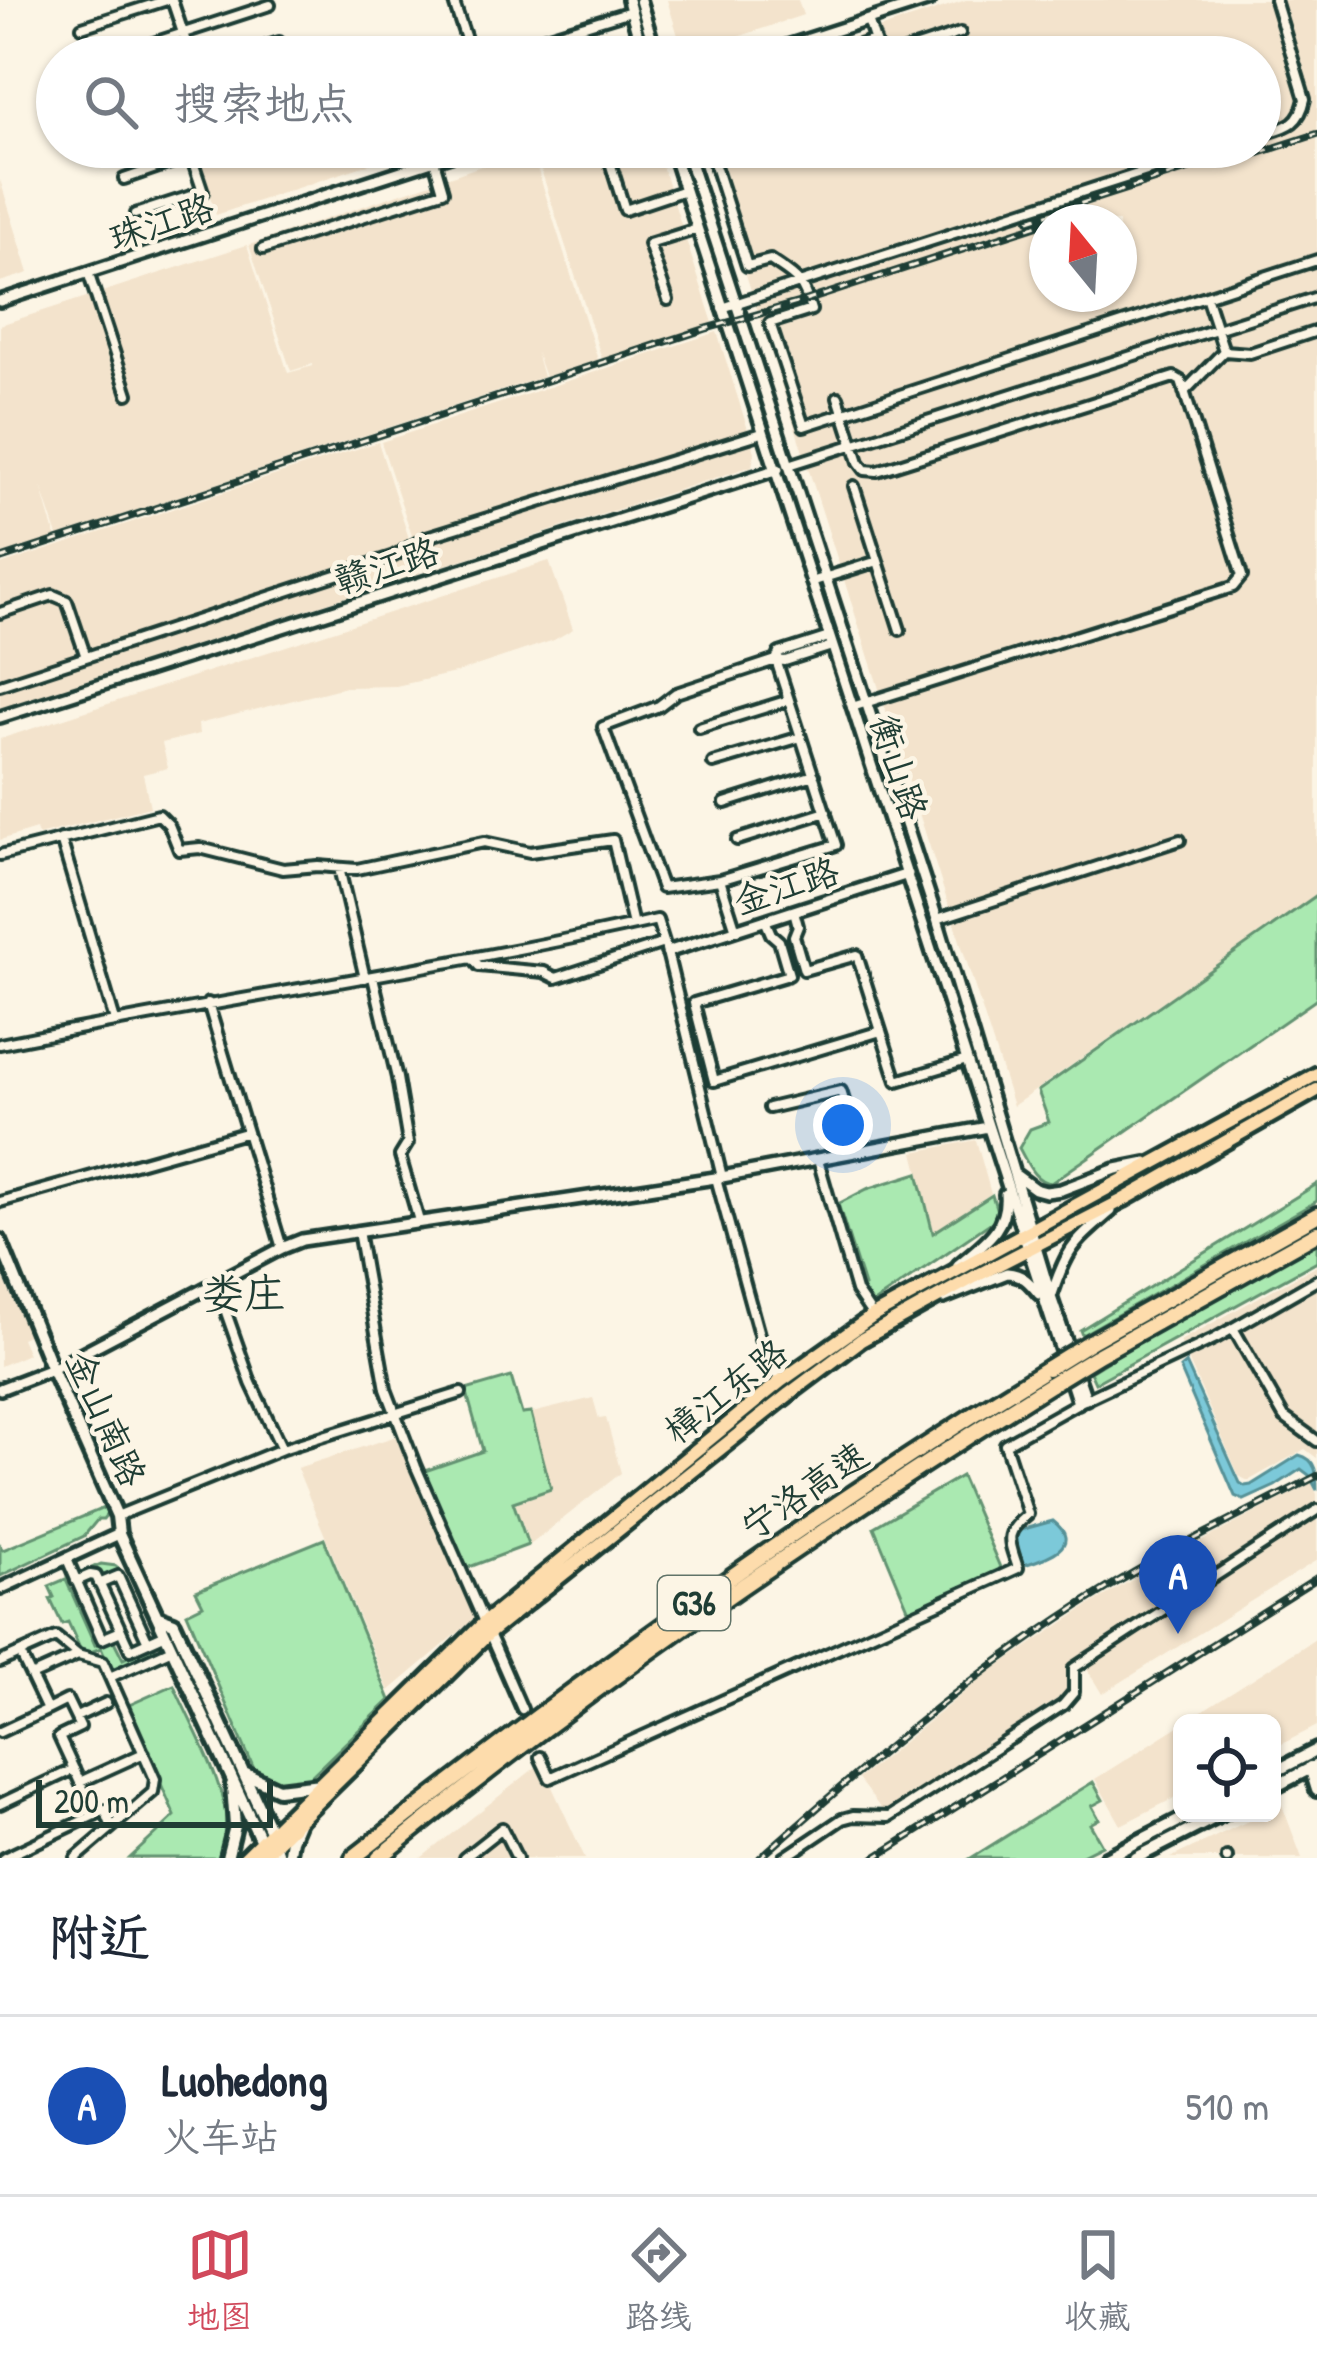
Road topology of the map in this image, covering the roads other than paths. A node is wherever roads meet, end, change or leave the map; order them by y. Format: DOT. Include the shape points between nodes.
graph roads {
  1 [pos="170,0"];
  2 [pos="640,0"];
  3 [pos="930,0"];
  4 [pos="1275,0"];
  5 [pos="270,5"];
  6 [pos="629,5"];
  7 [pos="455,6"];
  8 [pos="868,20"];
  9 [pos="82,27"];
  10 [pos="183,33"];
  11 [pos="960,33"];
  12 [pos="174,36"];
  13 [pos="184,36"];
  14 [pos="467,36"];
  15 [pos="538,36"];
  16 [pos="638,36"];
  17 [pos="651,36"];
  18 [pos="818,36"];
  19 [pos="873,36"];
  20 [pos="950,36"];
  21 [pos="1281,128"];
  22 [pos="151,168"];
  23 [pos="195,168"];
  24 [pos="409,168"];
  25 [pos="436,168"];
  26 [pos="612,168"];
  27 [pos="678,168"];
  28 [pos="692,168"];
  29 [pos="716,168"];
  30 [pos="1156,168"];
  31 [pos="124,179"];
  32 [pos="685,190"];
  33 [pos="136,214"];
  34 [pos="697,229"];
  35 [pos="263,249"];
  36 [pos="1317,260"];
  37 [pos="88,272"];
  38 [pos="802,282"];
  39 [pos="1206,296"];
  40 [pos="1317,297"];
  41 [pos="668,300"];
  42 [pos="0,301"];
  43 [pos="736,303"];
  44 [pos="722,308"];
  45 [pos="1217,329"];
  46 [pos="1317,331"];
  47 [pos="1224,351"];
  48 [pos="1184,392"];
  49 [pos="128,394"];
  50 [pos="838,397"];
  51 [pos="843,413"];
  52 [pos="762,433"];
  53 [pos="854,446"];
  54 [pos="788,465"];
  55 [pos="774,470"];
  56 [pos="854,486"];
  57 [pos="878,561"];
  58 [pos="826,578"];
  59 [pos="811,582"];
  60 [pos="0,613"];
  61 [pos="900,630"];
  62 [pos="831,641"];
  63 [pos="86,657"];
  64 [pos="776,660"];
  65 [pos="0,685"];
  66 [pos="789,700"];
  67 [pos="866,703"];
  68 [pos="852,707"];
  69 [pos="0,717"];
  70 [pos="699,728"];
  71 [pos="801,737"];
  72 [pos="713,764"];
  73 [pos="814,775"];
  74 [pos="725,803"];
  75 [pos="826,812"];
  76 [pos="61,839"];
  77 [pos="737,840"];
  78 [pos="1180,840"];
  79 [pos="0,855"];
  80 [pos="339,868"];
  81 [pos="921,870"];
  82 [pos="907,874"];
  83 [pos="720,880"];
  84 [pos="794,911"];
  85 [pos="937,919"];
  86 [pos="765,920"];
  87 [pos="633,925"];
  88 [pos="736,930"];
  89 [pos="666,947"];
  90 [pos="472,957"];
  91 [pos="804,970"];
  92 [pos="789,975"];
  93 [pos="369,977"];
  94 [pos="208,1004"];
  95 [pos="115,1021"];
  96 [pos="880,1031"];
  97 [pos="0,1044"];
  98 [pos="967,1060"];
  99 [pos="1317,1074"];
  100 [pos="1317,1090"];
  101 [pos="769,1108"];
  102 [pos="994,1125"];
  103 [pos="245,1133"];
  104 [pos="860,1152"];
  105 [pos="818,1160"];
  106 [pos="1158,1161"];
  107 [pos="1009,1175"];
  108 [pos="719,1177"];
  109 [pos="1123,1201"];
  110 [pos="0,1202"];
  111 [pos="1317,1215"];
  112 [pos="419,1221"];
  113 [pos="358,1230"];
  114 [pos="1028,1232"];
  115 [pos="1317,1233"];
  116 [pos="0,1241"];
  117 [pos="282,1248"];
  118 [pos="1032,1249"];
  119 [pos="947,1274"];
  120 [pos="1317,1280"];
  121 [pos="216,1284"];
  122 [pos="1046,1298"];
  123 [pos="927,1303"];
  124 [pos="873,1316"];
  125 [pos="1233,1328"];
  126 [pos="1092,1350"];
  127 [pos="52,1369"];
  128 [pos="1050,1376"];
  129 [pos="781,1381"];
  130 [pos="0,1389"];
  131 [pos="461,1393"];
  132 [pos="1082,1401"];
  133 [pos="394,1413"];
  134 [pos="1317,1441"];
  135 [pos="282,1449"];
  136 [pos="1317,1510"];
  137 [pos="117,1516"];
  138 [pos="119,1534"];
  139 [pos="67,1558"];
  140 [pos="76,1581"];
  141 [pos="100,1584"];
  142 [pos="0,1589"];
  143 [pos="158,1618"];
  144 [pos="487,1628"];
  145 [pos="121,1631"];
  146 [pos="166,1634"];
  147 [pos="148,1642"];
  148 [pos="172,1649"];
  149 [pos="20,1653"];
  150 [pos="78,1654"];
  151 [pos="0,1662"];
  152 [pos="31,1676"];
  153 [pos="110,1677"];
  154 [pos="106,1703"];
  155 [pos="522,1709"];
  156 [pos="47,1710"];
  157 [pos="76,1717"];
  158 [pos="0,1732"];
  159 [pos="1316,1752"];
  160 [pos="144,1753"];
  161 [pos="540,1757"];
  162 [pos="1314,1767"];
  163 [pos="74,1769"];
  164 [pos="1281,1769"];
  165 [pos="236,1774"];
  166 [pos="80,1783"];
  167 [pos="320,1784"];
  168 [pos="1281,1784"];
  169 [pos="1317,1790"];
  170 [pos="0,1804"];
  171 [pos="302,1814"];
  172 [pos="95,1815"];
  173 [pos="1182,1822"];
  174 [pos="1206,1822"];
  175 [pos="111,1825"];
  176 [pos="268,1850"];
  177 [pos="1144,1852"];
  178 [pos="4,1858"];
  179 [pos="76,1858"];
  180 [pos="227,1858"];
  181 [pos="245,1858"];
  182 [pos="288,1858"];
  183 [pos="353,1858"];
  184 [pos="379,1858"];
  185 [pos="464,1858"];
  186 [pos="517,1858"];
  187 [pos="784,1858"];
  188 [pos="1106,1858"];
  1 -- 9 [label="street"];
  1 -- 10 [label="street"];
  2 -- 17 [label="street"];
  3 -- 8 [label="street"];
  4 -- 21 [label="street" via="1305,99 1301,115"];
  5 -- 10 [label="street"];
  6 -- 15 [label="street"];
  6 -- 16 [label="street"];
  7 -- 14 [label="street"];
  8 -- 18 [label="street"];
  8 -- 19 [label="street"];
  10 -- 12 [label="street"];
  10 -- 13 [label="street"];
  11 -- 20 [label="street"];
  22 -- 31 [label="street"];
  23 -- 33 [label="street" via="203,192"];
  24 -- 37 [label="street, 珠江路"];
  25 -- 35 [label="street" via="443,191"];
  26 -- 32 [label="street" via="625,209"];
  27 -- 32 [label="street, 衡山路"];
  28 -- 43 [label="street, 衡山路"];
  29 -- 38 [label="street" via="747,266 770,260"];
  30 -- 38 [label="street"];
  32 -- 34 [label="street, 衡山路"];
  34 -- 41 [label="street" via="649,244"];
  34 -- 44 [label="street, 衡山路"];
  36 -- 39 [label="street"];
  37 -- 42 [label="street, 珠江路"];
  37 -- 49 [label="street"];
  38 -- 43 [label="street"];
  38 -- 51 [label="street" via="811,310 770,323 804,426"];
  39 -- 45 [label="street"];
  39 -- 51 [label="street"];
  40 -- 45 [label="street"];
  43 -- 44 [label="street"];
  43 -- 54 [label="street, 衡山路"];
  44 -- 52 [label="street, 衡山路"];
  45 -- 47 [label="street"];
  45 -- 53 [label="street"];
  46 -- 47 [label="street" via="1250,353"];
  47 -- 48 [label="street"];
  48 -- 53 [label="street" via="1174,377 878,471 866,470"];
  48 -- 67 [label="street" via="1238,559 1242,577 1233,587"];
  50 -- 51 [label="street"];
  51 -- 53 [label="street"];
  52 -- 55 [label="street, 衡山路"];
  52 -- 63 [label="street" via="427,537 394,556"];
  53 -- 54 [label="street"];
  54 -- 55 [label="street, 赣江路"];
  54 -- 58 [label="street, 衡山路"];
  55 -- 59 [label="street, 衡山路"];
  55 -- 69 [label="street, 赣江路"];
  56 -- 57 [label="street"];
  57 -- 58 [label="street"];
  57 -- 61 [label="street"];
  58 -- 59 [label="street"];
  58 -- 67 [label="street, 衡山路"];
  59 -- 62 [label="street, 衡山路"];
  60 -- 63 [label="street" via="53,596 68,601"];
  62 -- 64 [label="street"];
  62 -- 68 [label="street, 衡山路"];
  63 -- 65 [label="street"];
  64 -- 66 [label="street"];
  64 -- 83 [label="street" via="603,727 662,888"];
  66 -- 70 [label="street"];
  66 -- 71 [label="street"];
  67 -- 68 [label="street"];
  67 -- 81 [label="street, 衡山路"];
  68 -- 82 [label="street, 衡山路"];
  71 -- 72 [label="street"];
  71 -- 73 [label="street"];
  73 -- 74 [label="street"];
  73 -- 75 [label="street"];
  75 -- 77 [label="street"];
  75 -- 83 [label="street" via="836,845"];
  76 -- 79 [label="street"];
  76 -- 80 [label="street" via="159,815 179,850 283,868"];
  76 -- 95 [label="street"];
  78 -- 85 [label="street"];
  80 -- 87 [label="street" via="484,842 530,852 613,840"];
  80 -- 93 [label="street"];
  81 -- 82 [label="street, 金江路"];
  81 -- 85 [label="street, 衡山路"];
  82 -- 84 [label="street, 金江路"];
  82 -- 98 [label="street, 衡山路"];
  83 -- 88 [label="street"];
  84 -- 86 [label="street, 金江路"];
  84 -- 91 [label="street"];
  85 -- 102 [label="street, 衡山路"];
  86 -- 88 [label="street, 金江路"];
  86 -- 92 [label="street"];
  87 -- 89 [label="street" via="657,920"];
  87 -- 90 [label="street"];
  88 -- 89 [label="street, 金江路"];
  89 -- 90 [label="street" via="556,978 479,966"];
  89 -- 108 [label="street"];
  90 -- 93 [label="street"];
  91 -- 92 [label="street"];
  91 -- 96 [label="street" via="857,955"];
  92 -- 96 [label="street" via="694,1004 714,1081"];
  93 -- 94 [label="street"];
  93 -- 112 [label="street" via="397,1078 408,1143 400,1156"];
  94 -- 95 [label="street"];
  94 -- 103 [label="street"];
  95 -- 97 [label="street"];
  96 -- 98 [label="street" via="897,1081"];
  98 -- 102 [label="street, 衡山路"];
  99 -- 106 [label="main road, 樟江东路"];
  100 -- 109 [label="main road, 樟江东路"];
  101 -- 104 [label="street" via="841,1090"];
  102 -- 104 [label="street"];
  102 -- 107 [label="street, 衡山路"];
  103 -- 110 [label="street"];
  103 -- 117 [label="street"];
  104 -- 105 [label="street"];
  105 -- 108 [label="street"];
  105 -- 124 [label="street" via="856,1291"];
  106 -- 107 [label="street" via="1046,1192"];
  106 -- 114 [label="main road, 樟江东路"];
  107 -- 114 [label="street, 衡山路"];
  107 -- 119 [label="street" via="1004,1219"];
  108 -- 112 [label="street"];
  108 -- 129 [label="street" via="766,1360"];
  109 -- 118 [label="main road, 樟江东路"];
  109 -- 122 [label="street" via="1074,1243"];
  111 -- 126 [label="highway, 宁洛高速 / G36"];
  112 -- 113 [label="street"];
  113 -- 117 [label="street"];
  113 -- 133 [label="street"];
  114 -- 118 [label="street, 衡山路"];
  114 -- 119 [label="main road, 樟江东路"];
  115 -- 126 [label="highway, 宁洛高速 / G36"];
  116 -- 127 [label="main road, 金山南路"];
  117 -- 121 [label="street"];
  118 -- 122 [label="street, 衡山路"];
  118 -- 123 [label="main road, 樟江东路"];
  119 -- 124 [label="main road, 樟江东路"];
  120 -- 125 [label="street"];
  121 -- 127 [label="street"];
  121 -- 135 [label="street"];
  122 -- 123 [label="street" via="1007,1273"];
  122 -- 132 [label="street, 衡山路"];
  123 -- 144 [label="main road, 樟江东路" via="861,1340"];
  124 -- 129 [label="main road, 樟江东路"];
  125 -- 132 [label="street"];
  125 -- 134 [label="street" via="1284,1417"];
  126 -- 128 [label="highway, 宁洛高速 / G36, bridge"];
  127 -- 130 [label="street"];
  127 -- 137 [label="main road, 金山南路"];
  128 -- 183 [label="highway, 宁洛高速 / G36" via="928,1442 716,1586"];
  128 -- 184 [label="highway, 宁洛高速 / G36" via="705,1610"];
  129 -- 144 [label="main road, 樟江东路"];
  131 -- 133 [label="street"];
  132 -- 161 [label="street" via="1005,1444 1028,1514 1009,1538 1018,1568 550,1778"];
  133 -- 135 [label="street"];
  133 -- 144 [label="street"];
  135 -- 137 [label="street"];
  136 -- 187 [label="street" via="1074,1668 1074,1692 1063,1705 889,1817 842,1819"];
  137 -- 138 [label="main road, 金山南路"];
  138 -- 139 [label="street"];
  138 -- 143 [label="main road, 金山南路"];
  139 -- 140 [label="street"];
  139 -- 142 [label="street"];
  140 -- 141 [label="street" via="94,1574"];
  140 -- 145 [label="street" via="102,1639"];
  141 -- 145 [label="street"];
  141 -- 147 [label="street" via="118,1576"];
  143 -- 146 [label="main road, 金山南路"];
  143 -- 165 [label="main road, 金山南路" via="174,1623"];
  144 -- 155 [label="street"];
  144 -- 167 [label="main road, 樟江东路"];
  144 -- 171 [label="main road, 樟江东路"];
  145 -- 147 [label="street" via="130,1650"];
  146 -- 147 [label="street"];
  146 -- 148 [label="main road, 金山南路"];
  148 -- 153 [label="street"];
  148 -- 165 [label="main road, 金山南路"];
  149 -- 150 [label="street" via="56,1637"];
  149 -- 151 [label="street"];
  149 -- 152 [label="street"];
  150 -- 152 [label="street"];
  150 -- 153 [label="street" via="103,1662"];
  152 -- 156 [label="street"];
  153 -- 160 [label="street"];
  154 -- 157 [label="street"];
  156 -- 157 [label="street" via="67,1700"];
  156 -- 158 [label="street"];
  157 -- 163 [label="street" via="80,1727 59,1737"];
  159 -- 162 [label="main road"];
  159 -- 164 [label="main road"];
  160 -- 166 [label="street"];
  160 -- 175 [label="street" via="153,1792"];
  162 -- 168 [label="main road"];
  162 -- 169 [label="main road"];
  163 -- 166 [label="street"];
  163 -- 170 [label="street"];
  165 -- 167 [label="main road" via="278,1789"];
  165 -- 176 [label="main road, 金山南路"];
  165 -- 180 [label="main road"];
  166 -- 172 [label="street"];
  167 -- 176 [label="main road, 樟江东路"];
  171 -- 176 [label="main road, 樟江东路"];
  171 -- 182 [label="main road"];
  172 -- 175 [label="street" via="105,1810"];
  172 -- 178 [label="street"];
  173 -- 177 [label="main road"];
  174 -- 177 [label="main road"];
  175 -- 179 [label="street"];
  176 -- 181 [label="main road, 樟江东路"];
  177 -- 188 [label="main road"];
  185 -- 186 [label="street" via="502,1828"];
}
